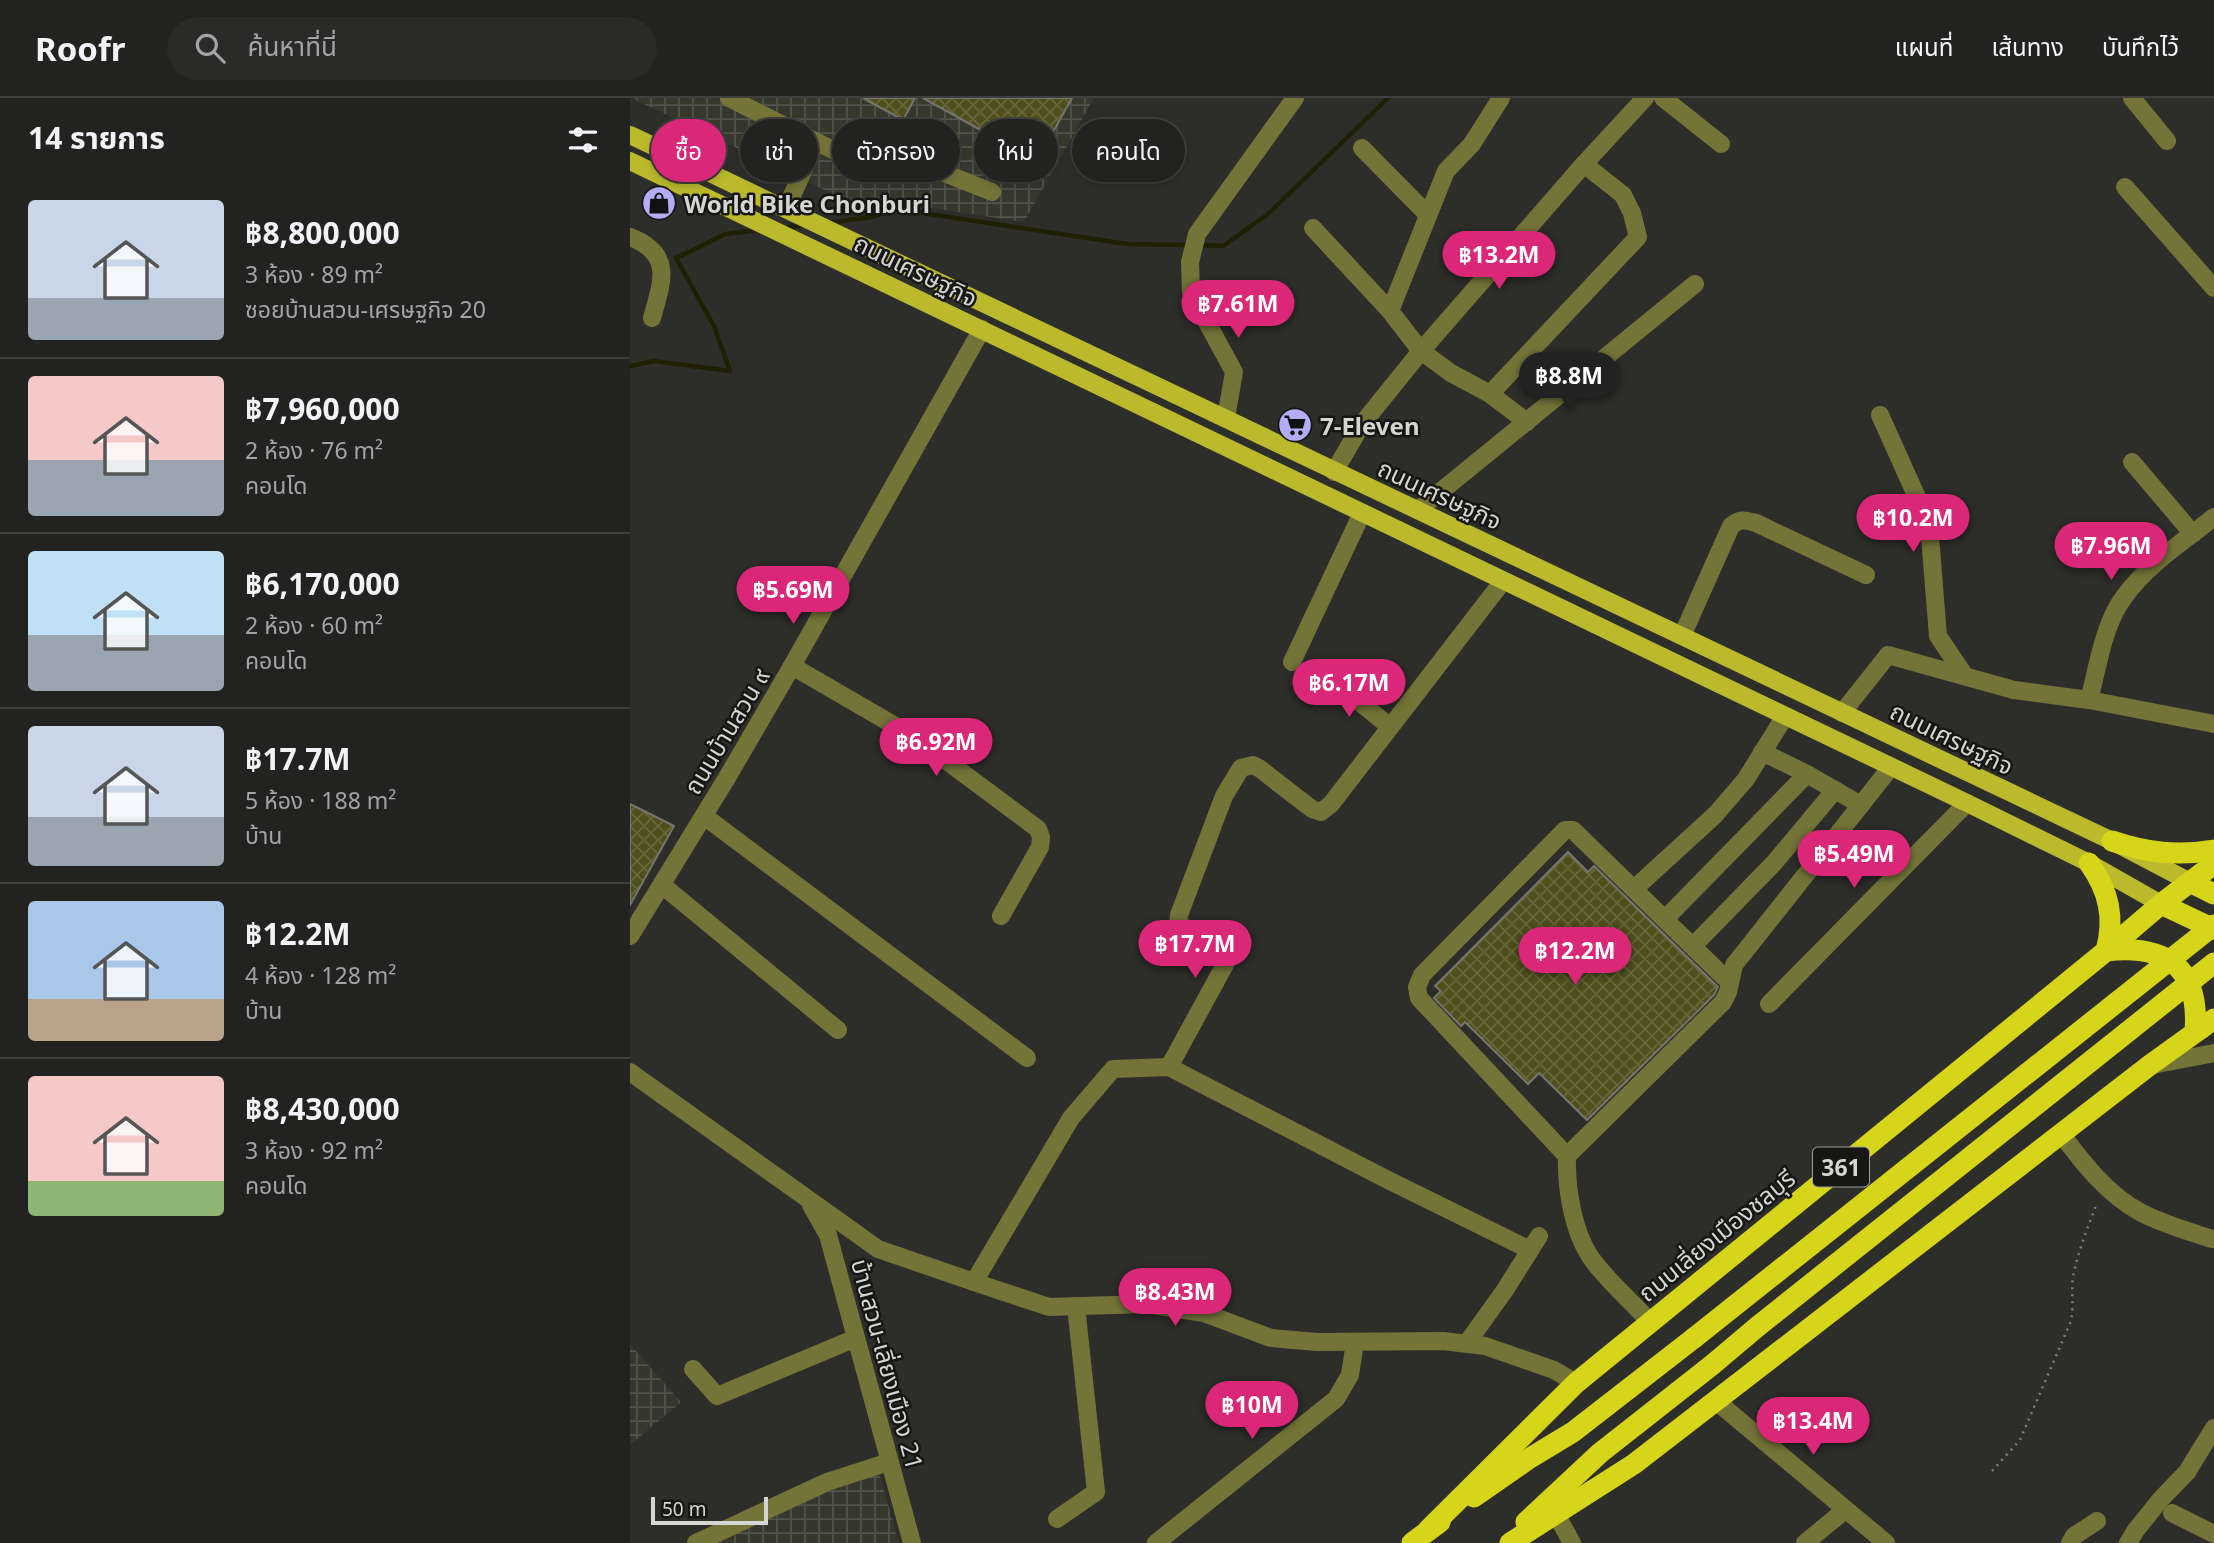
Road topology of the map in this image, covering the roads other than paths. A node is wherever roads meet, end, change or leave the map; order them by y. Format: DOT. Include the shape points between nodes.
graph roads {
  1 [pos="729,98"];
  2 [pos="1295,98"];
  3 [pos="1501,98"];
  4 [pos="1645,98"];
  5 [pos="1663,98"];
  6 [pos="2132,98"];
  7 [pos="771,119"];
  8 [pos="630,135"];
  9 [pos="2167,141"];
  10 [pos="818,143"];
  11 [pos="1721,145"];
  12 [pos="1362,148"];
  13 [pos="630,161"];
  14 [pos="1584,164"];
  15 [pos="798,182"];
  16 [pos="2125,187"];
  17 [pos="992,192"];
  18 [pos="786,209"];
  19 [pos="1428,215"];
  20 [pos="1314,228"];
  21 [pos="630,237"];
  22 [pos="1695,284"];
  23 [pos="2214,288"];
  24 [pos="992,309"];
  25 [pos="1390,311"];
  26 [pos="652,318"];
  27 [pos="982,329"];
  28 [pos="1421,351"];
  29 [pos="1490,394"];
  30 [pos="1880,415"];
  31 [pos="1226,418"];
  32 [pos="1527,422"];
  33 [pos="2132,462"];
  34 [pos="1334,472"];
  35 [pos="1418,510"];
  36 [pos="1362,513"];
  37 [pos="2214,517"];
  38 [pos="2193,534"];
  39 [pos="1866,575"];
  40 [pos="1503,581"];
  41 [pos="1682,636"];
  42 [pos="1671,661"];
  43 [pos="1292,662"];
  44 [pos="792,666"];
  45 [pos="1965,676"];
  46 [pos="1334,681"];
  47 [pos="2090,700"];
  48 [pos="1842,713"];
  49 [pos="1785,716"];
  50 [pos="2214,724"];
  51 [pos="1389,726"];
  52 [pos="1762,752"];
  53 [pos="1891,767"];
  54 [pos="1807,774"];
  55 [pos="1835,790"];
  56 [pos="1967,803"];
  57 [pos="1861,805"];
  58 [pos="704,816"];
  59 [pos="2112,841"];
  60 [pos="2214,850"];
  61 [pos="2089,863"];
  62 [pos="2214,864"];
  63 [pos="2190,882"];
  64 [pos="662,885"];
  65 [pos="1634,889"];
  66 [pos="2214,894"];
  67 [pos="2161,904"];
  68 [pos="1001,916"];
  69 [pos="1665,919"];
  70 [pos="2214,927"];
  71 [pos="631,932"];
  72 [pos="1693,947"];
  73 [pos="2106,951"];
  74 [pos="2214,963"];
  75 [pos="1729,982"];
  76 [pos="1769,1004"];
  77 [pos="2208,1025"];
  78 [pos="838,1030"];
  79 [pos="2214,1053"];
  80 [pos="1027,1058"];
  81 [pos="2150,1065"];
  82 [pos="1169,1067"];
  83 [pos="630,1072"];
  84 [pos="2062,1135"];
  85 [pos="1567,1156"];
  86 [pos="808,1201"];
  87 [pos="2212,1239"];
  88 [pos="974,1282"];
  89 [pos="1076,1306"];
  90 [pos="1650,1322"];
  91 [pos="856,1338"];
  92 [pos="1355,1342"];
  93 [pos="1466,1343"];
  94 [pos="693,1369"];
  95 [pos="1576,1383"];
  96 [pos="1716,1401"];
  97 [pos="2214,1428"];
  98 [pos="889,1462"];
  99 [pos="1845,1510"];
  100 [pos="2172,1513"];
  101 [pos="1556,1514"];
  102 [pos="1057,1519"];
  103 [pos="2097,1521"];
  104 [pos="2214,1535"];
  105 [pos="1420,1536"];
  106 [pos="696,1543"];
  107 [pos="912,1543"];
  108 [pos="1156,1543"];
  109 [pos="1503,1543"];
  110 [pos="1510,1543"];
  111 [pos="1572,1543"];
  112 [pos="1805,1543"];
  113 [pos="1886,1543"];
  114 [pos="2070,1543"];
  115 [pos="2128,1543"];
  1 -- 7 [label="street"];
  2 -- 31 [label="street" via="1197,234 1190,262 1191,293 1234,372"];
  3 -- 19 [label="street" via="1472,144 1446,171"];
  4 -- 14 [label="street"];
  5 -- 11 [label="street"];
  6 -- 9 [label="street"];
  8 -- 18 [label="main road, ถนนเศรษฐกิจ"];
  10 -- 17 [label="street" via="853,160 919,163"];
  12 -- 19 [label="street"];
  13 -- 27 [label="main road, ถนนเศรษฐกิจ"];
  14 -- 28 [label="street"];
  14 -- 29 [label="street" via="1623,195 1638,237"];
  15 -- 18 [label="street"];
  16 -- 23 [label="street"];
  18 -- 24 [label="main road, ถนนเศรษฐกิจ"];
  19 -- 25 [label="street"];
  20 -- 25 [label="street"];
  21 -- 26 [label="street" via="655,251 661,266"];
  22 -- 32 [label="street"];
  24 -- 27 [label="main road"];
  24 -- 31 [label="main road, ถนนเศรษฐกิจ"];
  25 -- 28 [label="street"];
  27 -- 36 [label="main road, ถนนเศรษฐกิจ"];
  27 -- 44 [label="street, ถนนบ้านสวน ๙"];
  28 -- 29 [label="street"];
  28 -- 34 [label="street" via="1362,424"];
  29 -- 32 [label="street"];
  30 -- 45 [label="street" via="1929,524 1938,636"];
  31 -- 34 [label="main road, ถนนเศรษฐกิจ"];
  32 -- 35 [label="street"];
  33 -- 38 [label="street"];
  34 -- 35 [label="main road, ถนนเศรษฐกิจ"];
  35 -- 41 [label="main road, ถนนเศรษฐกิจ"];
  36 -- 40 [label="main road, ถนนเศรษฐกิจ"];
  36 -- 43 [label="street"];
  37 -- 38 [label="street"];
  38 -- 47 [label="street" via="2146,572 2123,598 2109,626"];
  39 -- 41 [label="street" via="1756,523 1737,520"];
  40 -- 42 [label="main road, ถนนเศรษฐกิจ"];
  40 -- 51 [label="street"];
  41 -- 42 [label="main road"];
  41 -- 48 [label="main road, ถนนเศรษฐกิจ"];
  42 -- 49 [label="main road, ถนนเศรษฐกิจ"];
  44 -- 58 [label="street, ถนนบ้านสวน ๙"];
  44 -- 68 [label="street" via="916,738 1038,829 1040,847"];
  45 -- 47 [label="street" via="2014,690"];
  45 -- 48 [label="street" via="1888,654"];
  46 -- 51 [label="street"];
  47 -- 50 [label="street"];
  48 -- 59 [label="main road, ถนนเศรษฐกิจ"];
  49 -- 52 [label="street"];
  49 -- 53 [label="main road, ถนนเศรษฐกิจ"];
  51 -- 82 [label="street" via="1321,812 1259,768 1241,768 1224,796 1178,923 1228,959"];
  52 -- 54 [label="street"];
  52 -- 65 [label="street" via="1715,815"];
  53 -- 56 [label="main road, ถนนเศรษฐกิจ"];
  53 -- 57 [label="street"];
  54 -- 55 [label="street"];
  54 -- 69 [label="street"];
  55 -- 57 [label="street"];
  55 -- 72 [label="street" via="1774,863"];
  56 -- 61 [label="main road, ถนนเศรษฐกิจ"];
  56 -- 76 [label="street"];
  57 -- 75 [label="street" via="1734,965"];
  58 -- 64 [label="street, ถนนบ้านสวน ๙"];
  58 -- 80 [label="street"];
  59 -- 60 [label="highway" via="2153,853"];
  59 -- 63 [label="main road, ถนนเศรษฐกิจ"];
  61 -- 67 [label="main road, ถนนเศรษฐกิจ"];
  61 -- 73 [label="highway" via="2109,905"];
  62 -- 63 [label="highway, ถนนเลี่ยงเมืองชลบุรี / 361"];
  63 -- 66 [label="highway"];
  63 -- 67 [label="highway, ถนนเลี่ยงเมืองชลบุรี / 361"];
  64 -- 71 [label="street, ถนนบ้านสวน ๙"];
  64 -- 78 [label="street"];
  65 -- 69 [label="street"];
  65 -- 85 [label="street" via="1573,830 1565,830 1422,975 1417,987 1419,998"];
  67 -- 70 [label="highway"];
  67 -- 73 [label="highway, ถนนเลี่ยงเมืองชลบุรี / 361"];
  69 -- 72 [label="street"];
  70 -- 105 [label="highway, ถนนเลี่ยงเมืองชลบุรี / 361, bridge" via="1573,1432"];
  72 -- 75 [label="street"];
  73 -- 77 [label="highway" via="2148,950 2168,959 2183,973 2196,1012"];
  73 -- 90 [label="highway, ถนนเลี่ยงเมืองชลบุรี / 361"];
  74 -- 109 [label="highway, bridge" via="1600,1453"];
  75 -- 85 [label="street" via="1723,1002"];
  77 -- 81 [label="highway"];
  79 -- 81 [label="street"];
  81 -- 84 [label="highway"];
  82 -- 88 [label="street" via="1112,1069 1071,1118"];
  82 -- 93 [label="street" via="1386,1179 1534,1242"];
  83 -- 86 [label="street"];
  84 -- 87 [label="street" via="2103,1185 2139,1212"];
  84 -- 96 [label="highway"];
  85 -- 90 [label="street" via="1566,1176 1583,1244"];
  86 -- 88 [label="street" via="878,1249"];
  86 -- 91 [label="street, บ้านสวน-เลี่ยงเมือง 21" via="828,1235"];
  88 -- 89 [label="street" via="1049,1307"];
  89 -- 92 [label="street" via="1147,1304 1204,1314 1271,1338"];
  89 -- 102 [label="street" via="1096,1492"];
  90 -- 95 [label="highway, ถนนเลี่ยงเมืองชลบุรี / 361"];
  91 -- 94 [label="street" via="717,1396"];
  91 -- 98 [label="street, บ้านสวน-เลี่ยงเมือง 21"];
  92 -- 93 [label="street"];
  92 -- 108 [label="street" via="1350,1375 1336,1399"];
  93 -- 95 [label="street" via="1555,1370"];
  95 -- 105 [label="highway, ถนนเลี่ยงเมืองชลบุรี / 361"];
  96 -- 99 [label="street"];
  96 -- 101 [label="highway" via="1634,1464"];
  97 -- 115 [label="street" via="2187,1472"];
  98 -- 106 [label="street" via="827,1482"];
  98 -- 107 [label="street, บ้านสวน-เลี่ยงเมือง 21"];
  99 -- 112 [label="street"];
  99 -- 113 [label="street"];
  100 -- 104 [label="street"];
  101 -- 110 [label="highway"];
  101 -- 111 [label="street"];
  103 -- 114 [label="street"];
}
